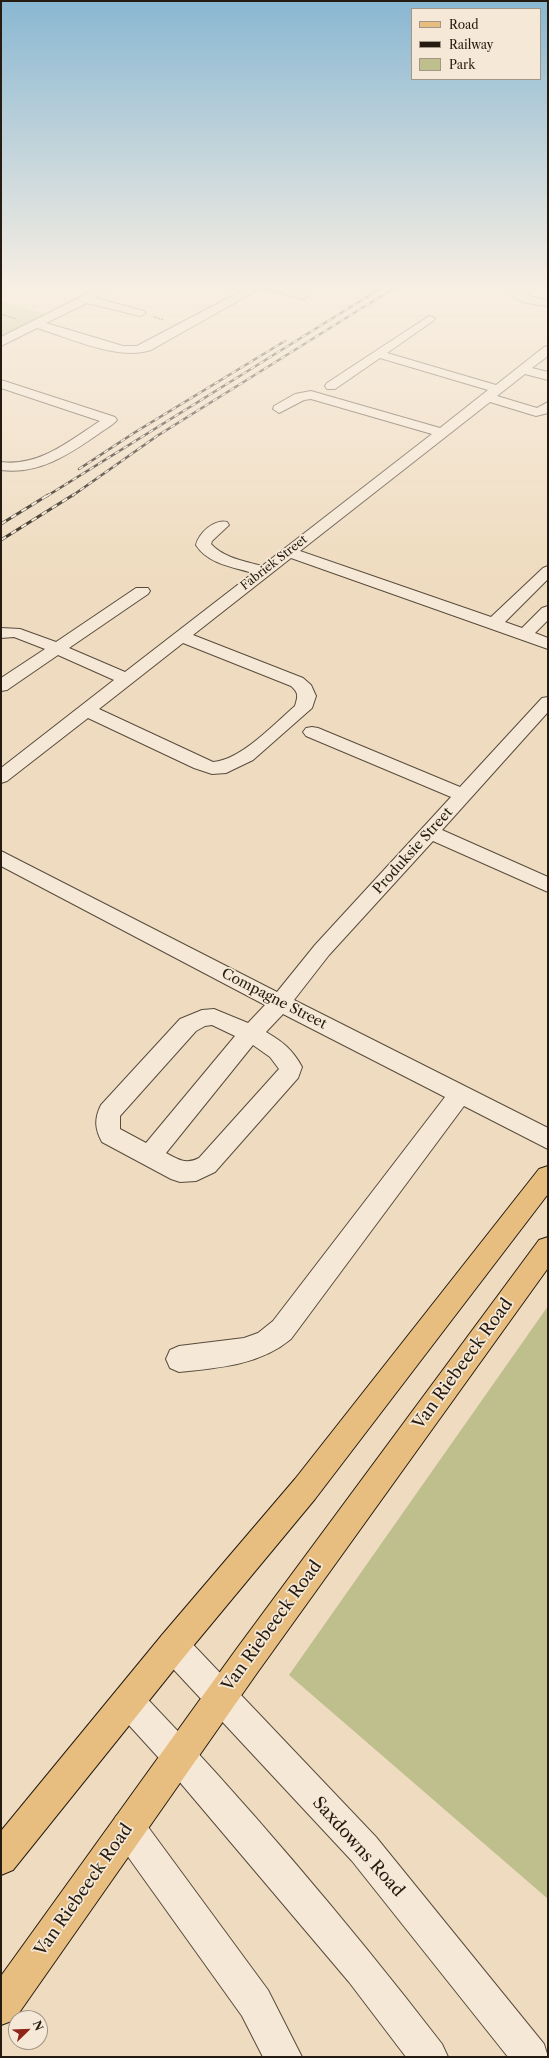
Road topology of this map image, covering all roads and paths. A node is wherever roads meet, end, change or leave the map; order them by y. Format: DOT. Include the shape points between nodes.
graph roads {
  1 [pos="1,384"];
  2 [pos="334,384"];
  3 [pos="466,384"];
  4 [pos="504,384"];
  5 [pos="331,386"];
  6 [pos="492,393"];
  7 [pos="548,406"];
  8 [pos="279,410"];
  9 [pos="442,433"];
  10 [pos="1,466"];
  11 [pos="222,525"];
  12 [pos="289,552"];
  13 [pos="264,571"];
  14 [pos="548,571"];
  15 [pos="142,591"];
  16 [pos="548,611"];
  17 [pos="494,623"];
  18 [pos="1,633"];
  19 [pos="525,634"];
  20 [pos="181,636"];
  21 [pos="548,644"];
  22 [pos="57,648"];
  23 [pos="126,679"];
  24 [pos="1,686"];
  25 [pos="548,702"];
  26 [pos="86,710"];
  27 [pos="312,732"];
  28 [pos="1,777"];
  29 [pos="464,795"];
  30 [pos="430,832"];
  31 [pos="1,858"];
  32 [pos="548,885"];
  33 [pos="280,1003"];
  34 [pos="250,1034"];
  35 [pos="460,1094"];
  36 [pos="548,1139"];
  37 [pos="149,1156"];
  38 [pos="548,1176"];
  39 [pos="548,1248"];
  40 [pos="179,1359"];
  41 [pos="173,1646"];
  42 [pos="220,1698"];
  43 [pos="128,1700"];
  44 [pos="179,1755"];
  45 [pos="128,1828"];
  46 [pos="1,1858"];
  47 [pos="1,2007"];
  48 [pos="283,2057"];
  49 [pos="429,2057"];
  50 [pos="531,2057"];
  1 -- 10 [label="street" via="110,420 40,464 17,468"];
  2 -- 5 [label="street"];
  3 -- 6 [label="street"];
  4 -- 6 [label="street, Fabriek Street"];
  6 -- 7 [label="street" via="536,412"];
  6 -- 9 [label="street, Fabriek Street"];
  8 -- 9 [label="street" via="300,397 311,395"];
  9 -- 12 [label="street, Fabriek Street"];
  11 -- 13 [label="street" via="205,539 203,545 207,550 218,557"];
  12 -- 13 [label="street, Fabriek Street"];
  12 -- 17 [label="street"];
  13 -- 20 [label="street, Fabriek Street"];
  14 -- 17 [label="street"];
  15 -- 22 [label="street"];
  16 -- 19 [label="street"];
  17 -- 19 [label="street"];
  18 -- 22 [label="street" via="14,632 29,636"];
  19 -- 21 [label="street"];
  20 -- 23 [label="street, Fabriek Street"];
  20 -- 26 [label="street" via="297,682 305,689 307,696 303,708 247,756 226,767 212,768"];
  22 -- 23 [label="street"];
  22 -- 24 [label="street"];
  23 -- 26 [label="street, Fabriek Street"];
  25 -- 29 [label="street, Produksie Street"];
  26 -- 28 [label="street, Fabriek Street"];
  27 -- 29 [label="street"];
  29 -- 30 [label="street, Produksie Street"];
  30 -- 32 [label="street"];
  30 -- 33 [label="street, Produksie Street" via="322,950"];
  31 -- 33 [label="street, Compagne Street"];
  33 -- 34 [label="street, Produksie Street"];
  33 -- 35 [label="street, Compagne Street"];
  34 -- 37 [label="street, Produksie Street"];
  34 -- 37 [label="street" via="285,1057 291,1067 290,1072 208,1165 191,1172 180,1172"];
  34 -- 37 [label="street" via="214,1017 197,1020 188,1025 109,1112 107,1124 110,1136"];
  35 -- 36 [label="street, Compagne Street"];
  35 -- 40 [label="street" via="282,1330 266,1343 250,1348"];
  38 -- 41 [label="main road" via="304,1488"];
  39 -- 42 [label="main road, Van Riebeeck Road"];
  41 -- 42 [label="street, Saxdowns Road"];
  41 -- 43 [label="main road"];
  42 -- 44 [label="main road, Van Riebeeck Road"];
  42 -- 50 [label="street, Saxdowns Road" via="364,1849"];
  43 -- 44 [label="street"];
  43 -- 46 [label="main road"];
  44 -- 45 [label="main road, Van Riebeeck Road"];
  44 -- 49 [label="street" via="362,1969"];
  45 -- 47 [label="main road, Van Riebeeck Road"];
  45 -- 48 [label="street" via="255,2003"];
}
